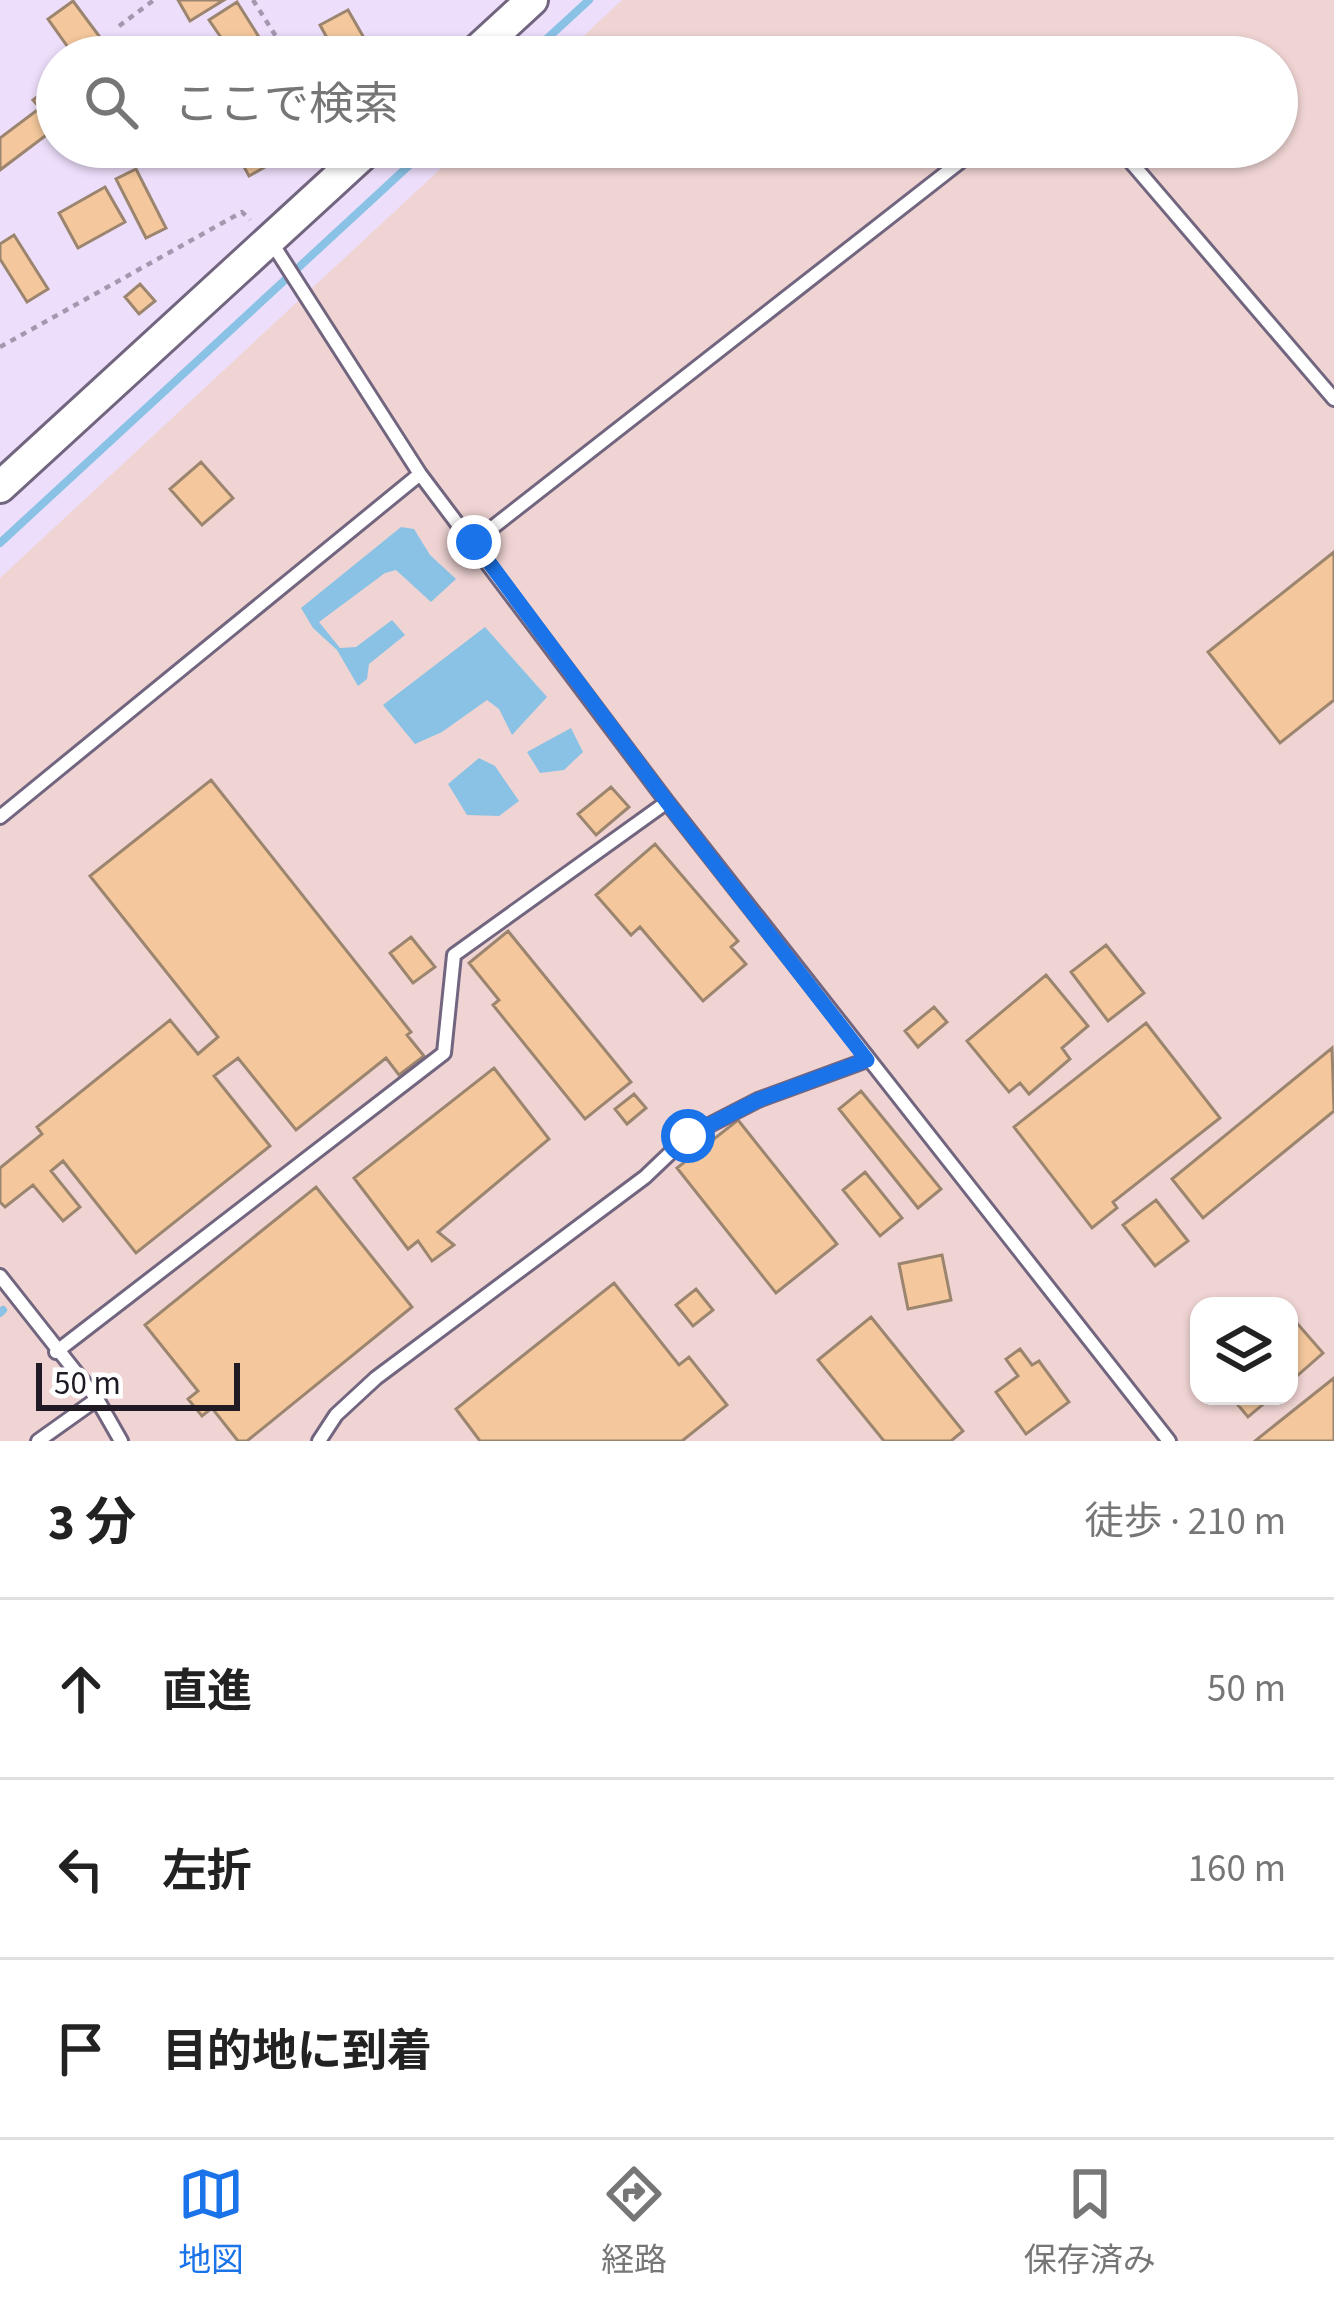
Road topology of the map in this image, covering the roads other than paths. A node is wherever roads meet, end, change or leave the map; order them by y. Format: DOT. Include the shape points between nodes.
graph roads {
  1 [pos="532,0"];
  2 [pos="493,36"];
  3 [pos="347,168"];
  4 [pos="952,168"];
  5 [pos="1136,168"];
  6 [pos="270,239"];
  7 [pos="1334,399"];
  8 [pos="420,474"];
  9 [pos="0,487"];
  10 [pos="474,542"];
  11 [pos="667,802"];
  12 [pos="0,817"];
  13 [pos="867,1060"];
  14 [pos="0,1276"];
  15 [pos="56,1352"];
  16 [pos="97,1399"];
  17 [pos="38,1441"];
  18 [pos="121,1441"];
  19 [pos="320,1441"];
  20 [pos="1169,1441"];
  1 -- 2 [label="street"];
  3 -- 6 [label="street"];
  4 -- 10 [label="lane"];
  5 -- 7 [label="lane"];
  6 -- 8 [label="lane"];
  6 -- 9 [label="street"];
  8 -- 10 [label="lane"];
  8 -- 12 [label="lane"];
  10 -- 11 [label="lane"];
  11 -- 13 [label="lane"];
  11 -- 15 [label="lane" via="454,955 444,1053"];
  13 -- 19 [label="lane" via="688,1136 645,1178 376,1378"];
  13 -- 20 [label="lane"];
  14 -- 15 [label="lane"];
  15 -- 16 [label="lane"];
  16 -- 17 [label="lane"];
  16 -- 18 [label="lane"];
}
